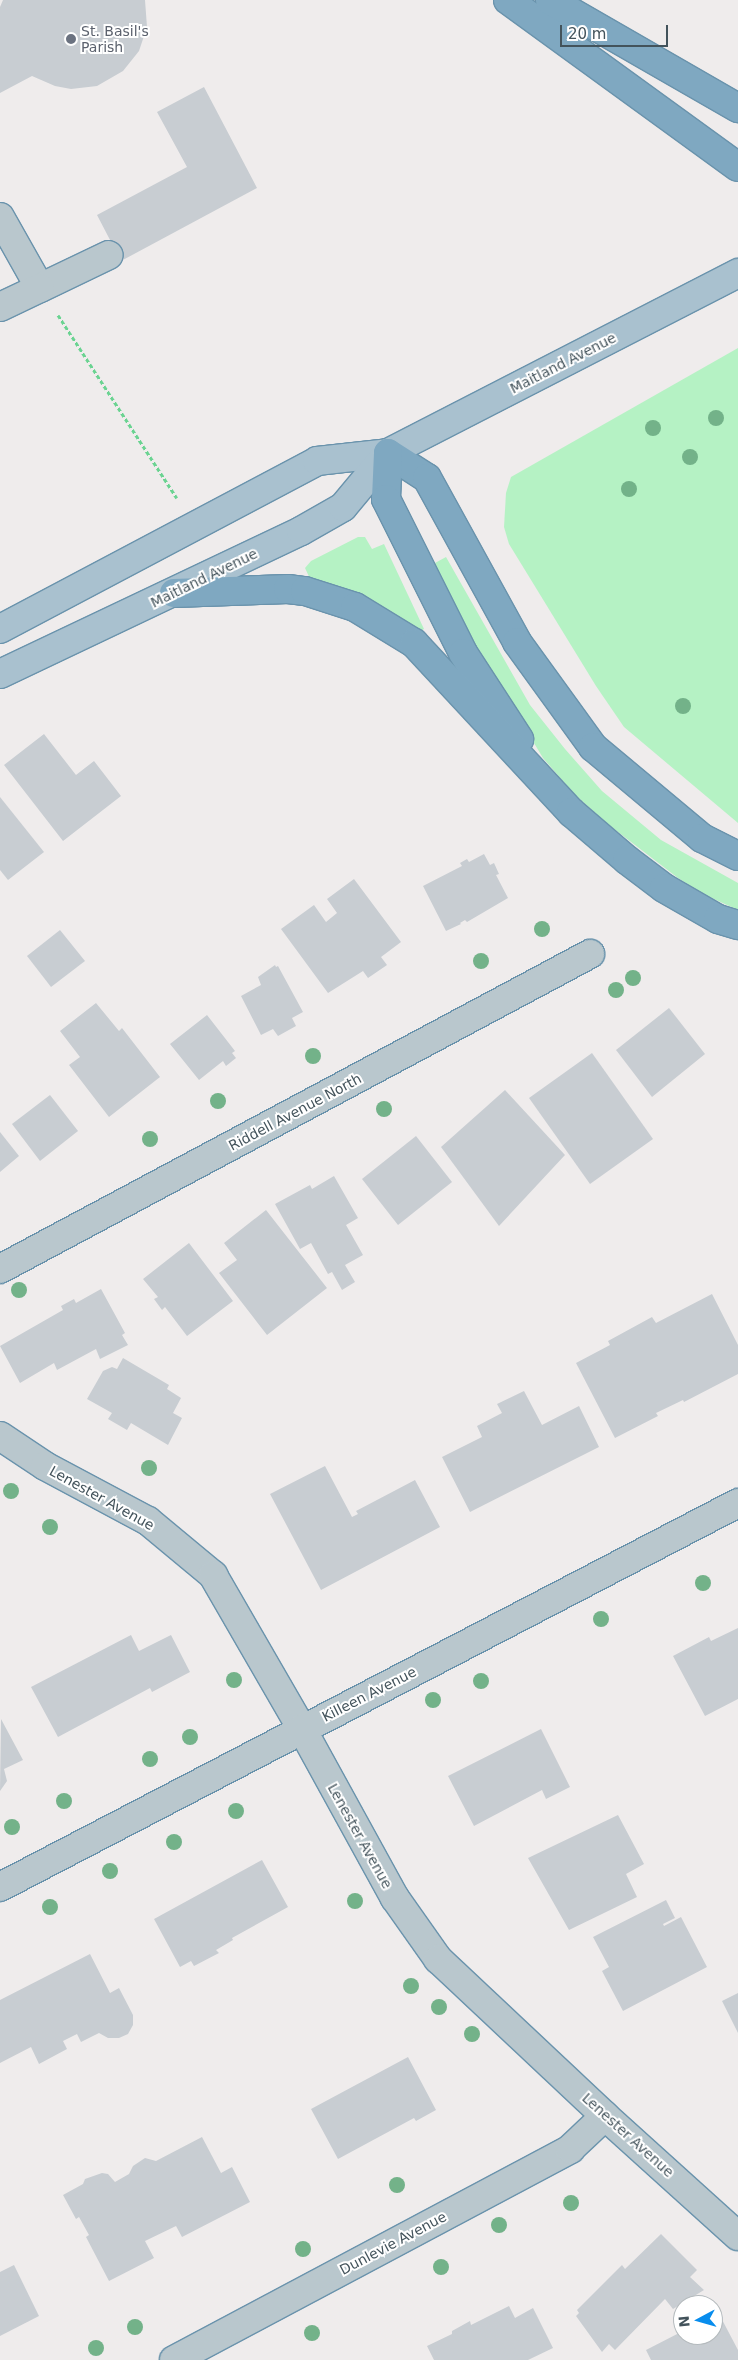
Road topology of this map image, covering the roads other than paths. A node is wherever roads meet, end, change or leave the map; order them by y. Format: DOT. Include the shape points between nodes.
graph roads {
  1 [pos="508,0"];
  2 [pos="550,0"];
  3 [pos="738,108"];
  4 [pos="738,167"];
  5 [pos="0,218"];
  6 [pos="109,255"];
  7 [pos="738,273"];
  8 [pos="40,288"];
  9 [pos="0,307"];
  10 [pos="388,453"];
  11 [pos="174,593"];
  12 [pos="0,629"];
  13 [pos="0,674"];
  14 [pos="571,812"];
  15 [pos="738,856"];
  16 [pos="738,925"];
  17 [pos="590,954"];
  18 [pos="0,1269"];
  19 [pos="0,1436"];
  20 [pos="738,1503"];
  21 [pos="302,1729"];
  22 [pos="0,1887"];
  23 [pos="605,2116"];
  24 [pos="738,2236"];
  25 [pos="174,2360"];
  1 -- 4 [label="highway"];
  2 -- 3 [label="highway"];
  5 -- 8 [label="street"];
  6 -- 8 [label="street"];
  7 -- 10 [label="main road, Maitland Avenue"];
  8 -- 9 [label="street"];
  10 -- 11 [label="main road, Maitland Avenue" via="344,506 301,531"];
  10 -- 12 [label="main road, Maitland Avenue" via="317,461"];
  10 -- 14 [label="highway" via="386,499 463,654"];
  10 -- 15 [label="highway" via="427,478 517,642 593,747 702,838"];
  11 -- 13 [label="main road, Maitland Avenue"];
  11 -- 14 [label="highway" via="288,589 355,607 414,643"];
  14 -- 16 [label="highway" via="664,888 718,918"];
  17 -- 18 [label="street, Riddell Avenue North"];
  19 -- 21 [label="street, Lenester Avenue" via="45,1466 148,1521 213,1575"];
  20 -- 21 [label="street, Killeen Avenue"];
  21 -- 22 [label="street, Killeen Avenue"];
  21 -- 23 [label="street, Lenester Avenue" via="395,1898 438,1959"];
  23 -- 24 [label="street, Lenester Avenue"];
  23 -- 25 [label="street, Dunlevie Avenue" via="570,2149"];
}
